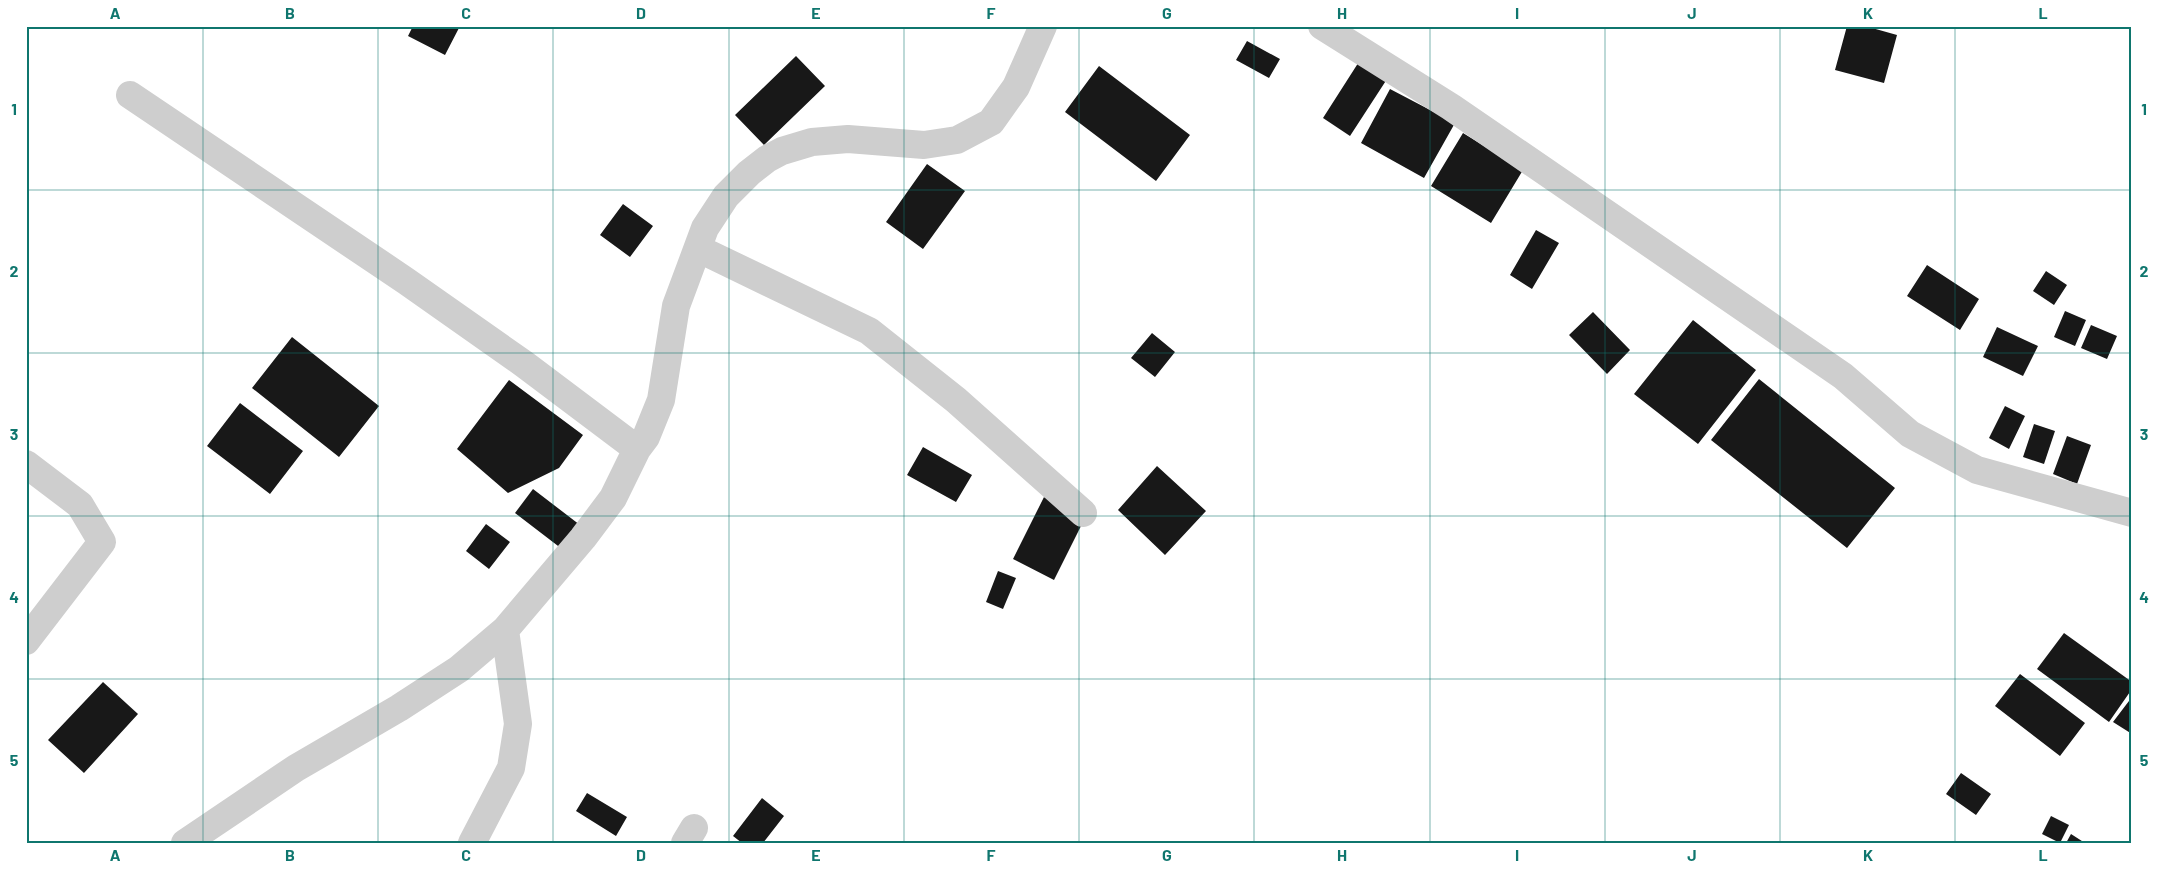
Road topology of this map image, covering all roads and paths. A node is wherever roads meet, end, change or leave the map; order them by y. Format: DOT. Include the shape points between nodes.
graph roads {
  1 [pos="1043,26"];
  2 [pos="1322,26"];
  3 [pos="130,95"];
  4 [pos="699,249"];
  5 [pos="637,449"];
  6 [pos="26,464"];
  7 [pos="1083,513"];
  8 [pos="2132,513"];
  9 [pos="504,630"];
  10 [pos="26,641"];
  11 [pos="185,843"];
  12 [pos="472,843"];
  1 -- 4 [label="street" via="1016,87 991,122 956,140 924,145 848,139 812,142 782,151 761,164 726,196 706,228"];
  2 -- 8 [label="street" via="1451,107 1842,376 1910,434 1978,470"];
  3 -- 5 [label="street" via="406,281"];
  4 -- 5 [label="street" via="676,306 660,400 646,437"];
  4 -- 7 [label="street" via="868,331 956,400"];
  5 -- 9 [label="street" via="613,498"];
  6 -- 10 [label="street" via="80,505 102,542"];
  9 -- 11 [label="street" via="432,688 296,768"];
  9 -- 12 [label="street" via="518,724 511,768"];
}
